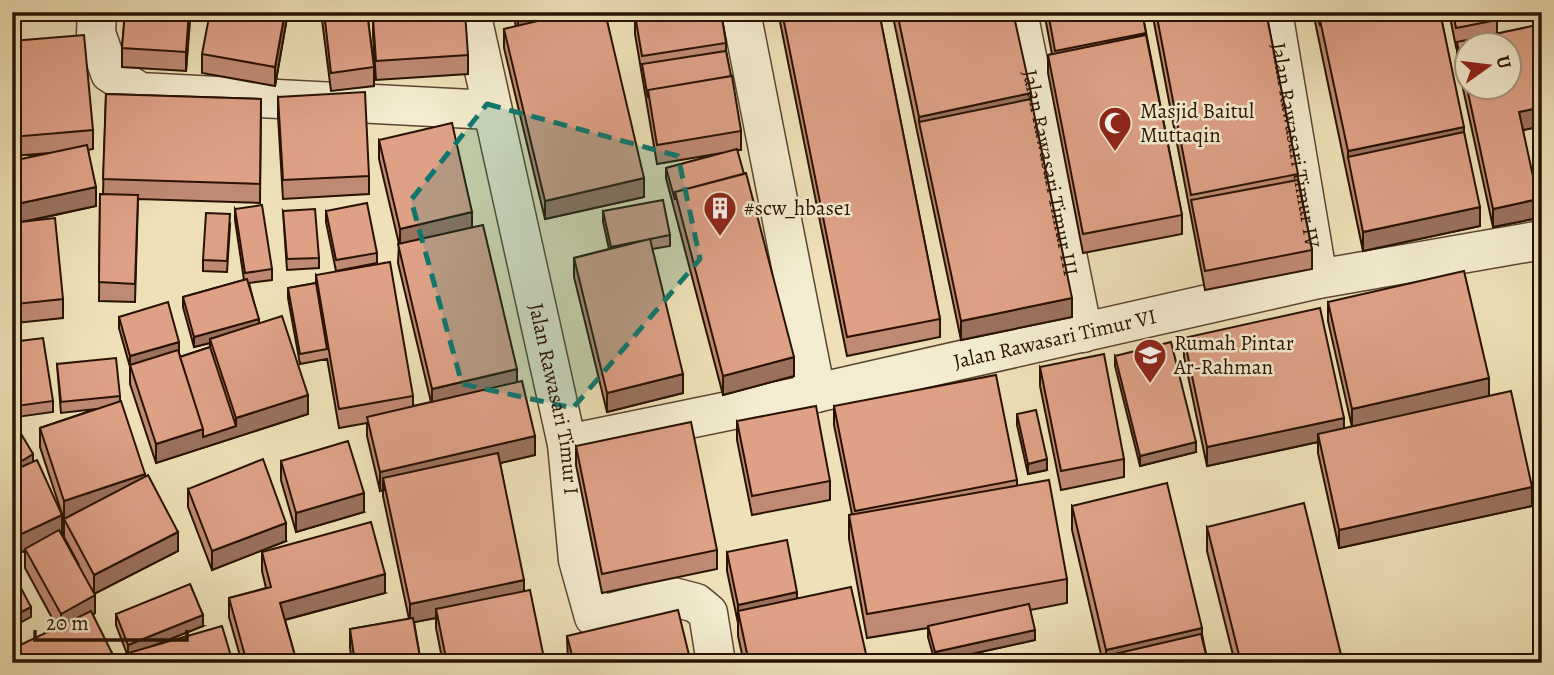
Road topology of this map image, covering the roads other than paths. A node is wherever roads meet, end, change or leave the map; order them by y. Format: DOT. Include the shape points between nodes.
graph roads {
  1 [pos="97,12"];
  2 [pos="471,12"];
  3 [pos="741,12"];
  4 [pos="1018,12"];
  5 [pos="1273,12"];
  6 [pos="491,110"];
  7 [pos="1542,240"];
  8 [pos="1318,279"];
  9 [pos="1083,333"];
  10 [pos="816,393"];
  11 [pos="567,444"];
  12 [pos="716,663"];
  1 -- 6 [label="street" via="96,33 110,73 141,92"];
  2 -- 6 [label="street, Jalan Rawasari Timur I"];
  3 -- 10 [label="street"];
  4 -- 9 [label="street, Jalan Rawasari Timur III"];
  5 -- 8 [label="street, Jalan Rawasari Timur IV"];
  6 -- 11 [label="street, Jalan Rawasari Timur I"];
  7 -- 8 [label="street, Jalan Rawasari Timur VI"];
  8 -- 9 [label="street, Jalan Rawasari Timur VI"];
  9 -- 10 [label="street, Jalan Rawasari Timur VI"];
  10 -- 11 [label="street, Jalan Rawasari Timur VI"];
  11 -- 12 [label="street, Jalan Rawasari Timur I" via="578,560 594,617 673,597 696,603 708,613"];
}
